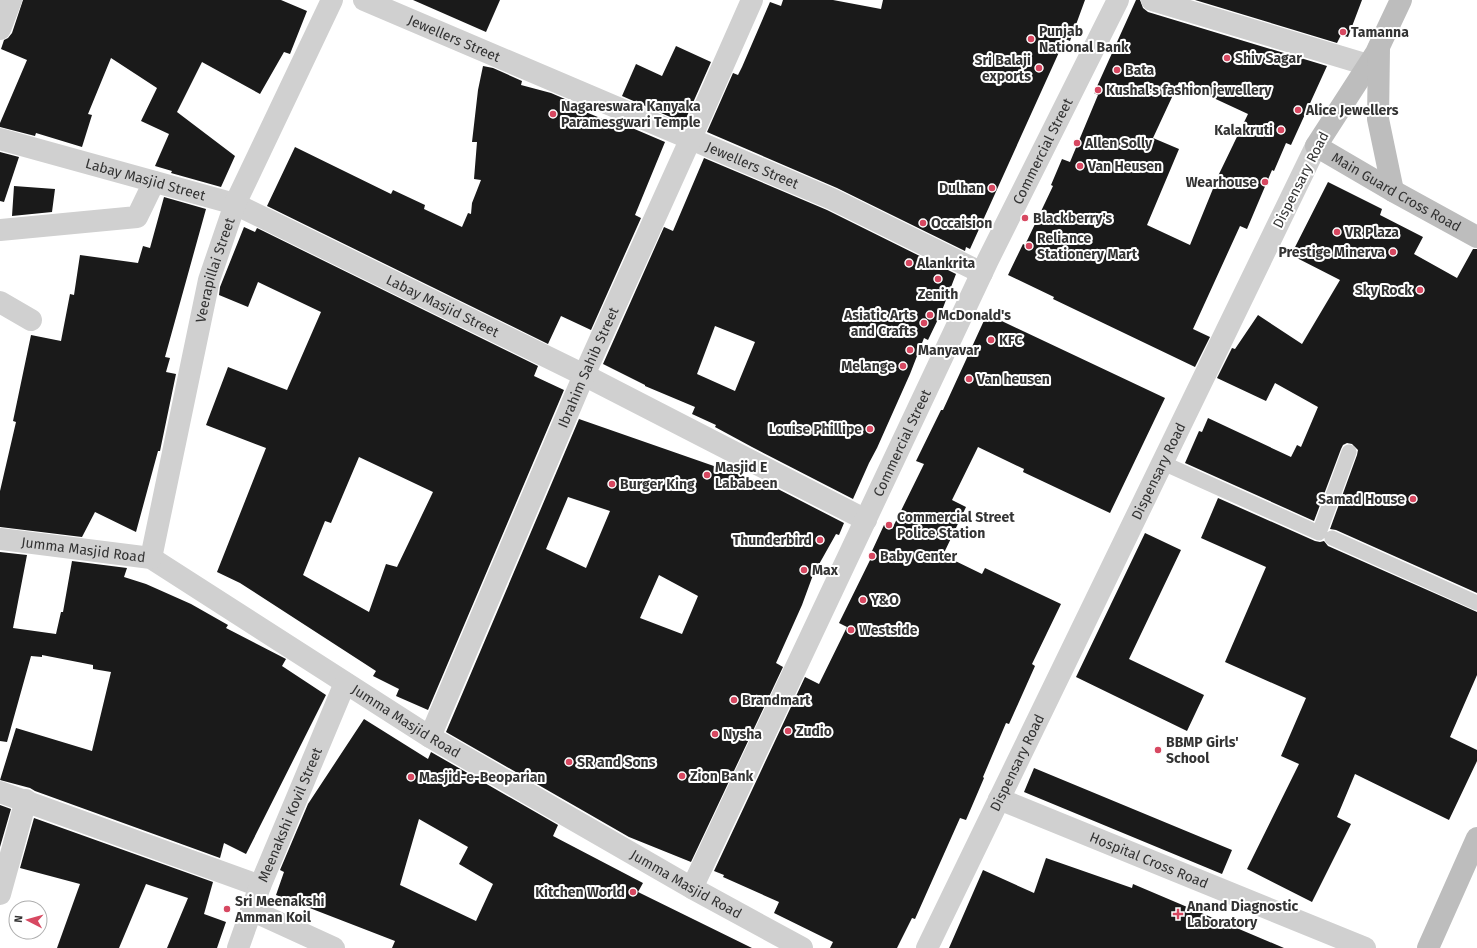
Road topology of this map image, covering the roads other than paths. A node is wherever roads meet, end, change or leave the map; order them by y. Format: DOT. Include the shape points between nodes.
graph roads {
  1 [pos="10,0"];
  2 [pos="332,0"];
  3 [pos="364,0"];
  4 [pos="752,0"];
  5 [pos="1118,0"];
  6 [pos="1152,0"];
  7 [pos="1401,0"];
  8 [pos="0,29"];
  9 [pos="1374,56"];
  10 [pos="691,138"];
  11 [pos="0,139"];
  12 [pos="1316,146"];
  13 [pos="154,182"];
  14 [pos="1393,191"];
  15 [pos="235,204"];
  16 [pos="0,230"];
  17 [pos="1477,237"];
  18 [pos="982,272"];
  19 [pos="0,302"];
  20 [pos="31,320"];
  21 [pos="584,375"];
  22 [pos="1349,452"];
  23 [pos="1163,463"];
  24 [pos="866,520"];
  25 [pos="1332,538"];
  26 [pos="0,539"];
  27 [pos="151,558"];
  28 [pos="1477,603"];
  29 [pos="345,683"];
  30 [pos="430,737"];
  31 [pos="0,792"];
  32 [pos="999,799"];
  33 [pos="26,800"];
  34 [pos="1477,838"];
  35 [pos="260,886"];
  36 [pos="692,888"];
  37 [pos="0,894"];
  38 [pos="251,910"];
  39 [pos="238,948"];
  40 [pos="334,948"];
  41 [pos="802,948"];
  42 [pos="927,948"];
  43 [pos="1365,948"];
  44 [pos="1428,948"];
  1 -- 8 [label="street"];
  2 -- 15 [label="street, Veerapillai Street"];
  3 -- 10 [label="street, Jewellers Street"];
  4 -- 10 [label="street, Ibrahim Sahib Street"];
  5 -- 18 [label="street, Commercial Street"];
  6 -- 9 [label="street"];
  7 -- 9 [label="street, Dispensary Road"];
  9 -- 12 [label="street, Dispensary Road"];
  9 -- 14 [label="street" via="1378,119"];
  10 -- 18 [label="street, Jewellers Street" via="832,199"];
  10 -- 21 [label="street, Ibrahim Sahib Street"];
  11 -- 13 [label="street, Labay Masjid Street"];
  12 -- 14 [label="street, Main Guard Cross Road"];
  12 -- 23 [label="street, Dispensary Road"];
  13 -- 15 [label="street, Labay Masjid Street"];
  13 -- 16 [label="street" via="137,217"];
  14 -- 17 [label="street, Main Guard Cross Road"];
  15 -- 21 [label="street, Labay Masjid Street"];
  15 -- 27 [label="street, Veerapillai Street" via="208,280"];
  18 -- 24 [label="street, Commercial Street"];
  19 -- 20 [label="street"];
  21 -- 24 [label="street, Labay Masjid Street"];
  21 -- 30 [label="street, Ibrahim Sahib Street"];
  22 -- 23 [label="lane" via="1319,533"];
  23 -- 32 [label="street, Dispensary Road"];
  24 -- 36 [label="street, Commercial Street"];
  25 -- 28 [label="lane"];
  26 -- 27 [label="street, Jumma Masjid Road"];
  27 -- 29 [label="street, Jumma Masjid Road"];
  29 -- 30 [label="street, Jumma Masjid Road"];
  29 -- 35 [label="street, Meenakshi Kovil Street"];
  30 -- 36 [label="street, Jumma Masjid Road"];
  31 -- 33 [label="street"];
  32 -- 42 [label="street, Dispensary Road"];
  32 -- 43 [label="street, Hospital Cross Road"];
  33 -- 35 [label="street"];
  33 -- 37 [label="street"];
  34 -- 44 [label="street"];
  35 -- 38 [label="street, Meenakshi Kovil Street"];
  36 -- 41 [label="street, Jumma Masjid Road"];
  38 -- 39 [label="street, Meenakshi Kovil Street"];
  38 -- 40 [label="street"];
}
